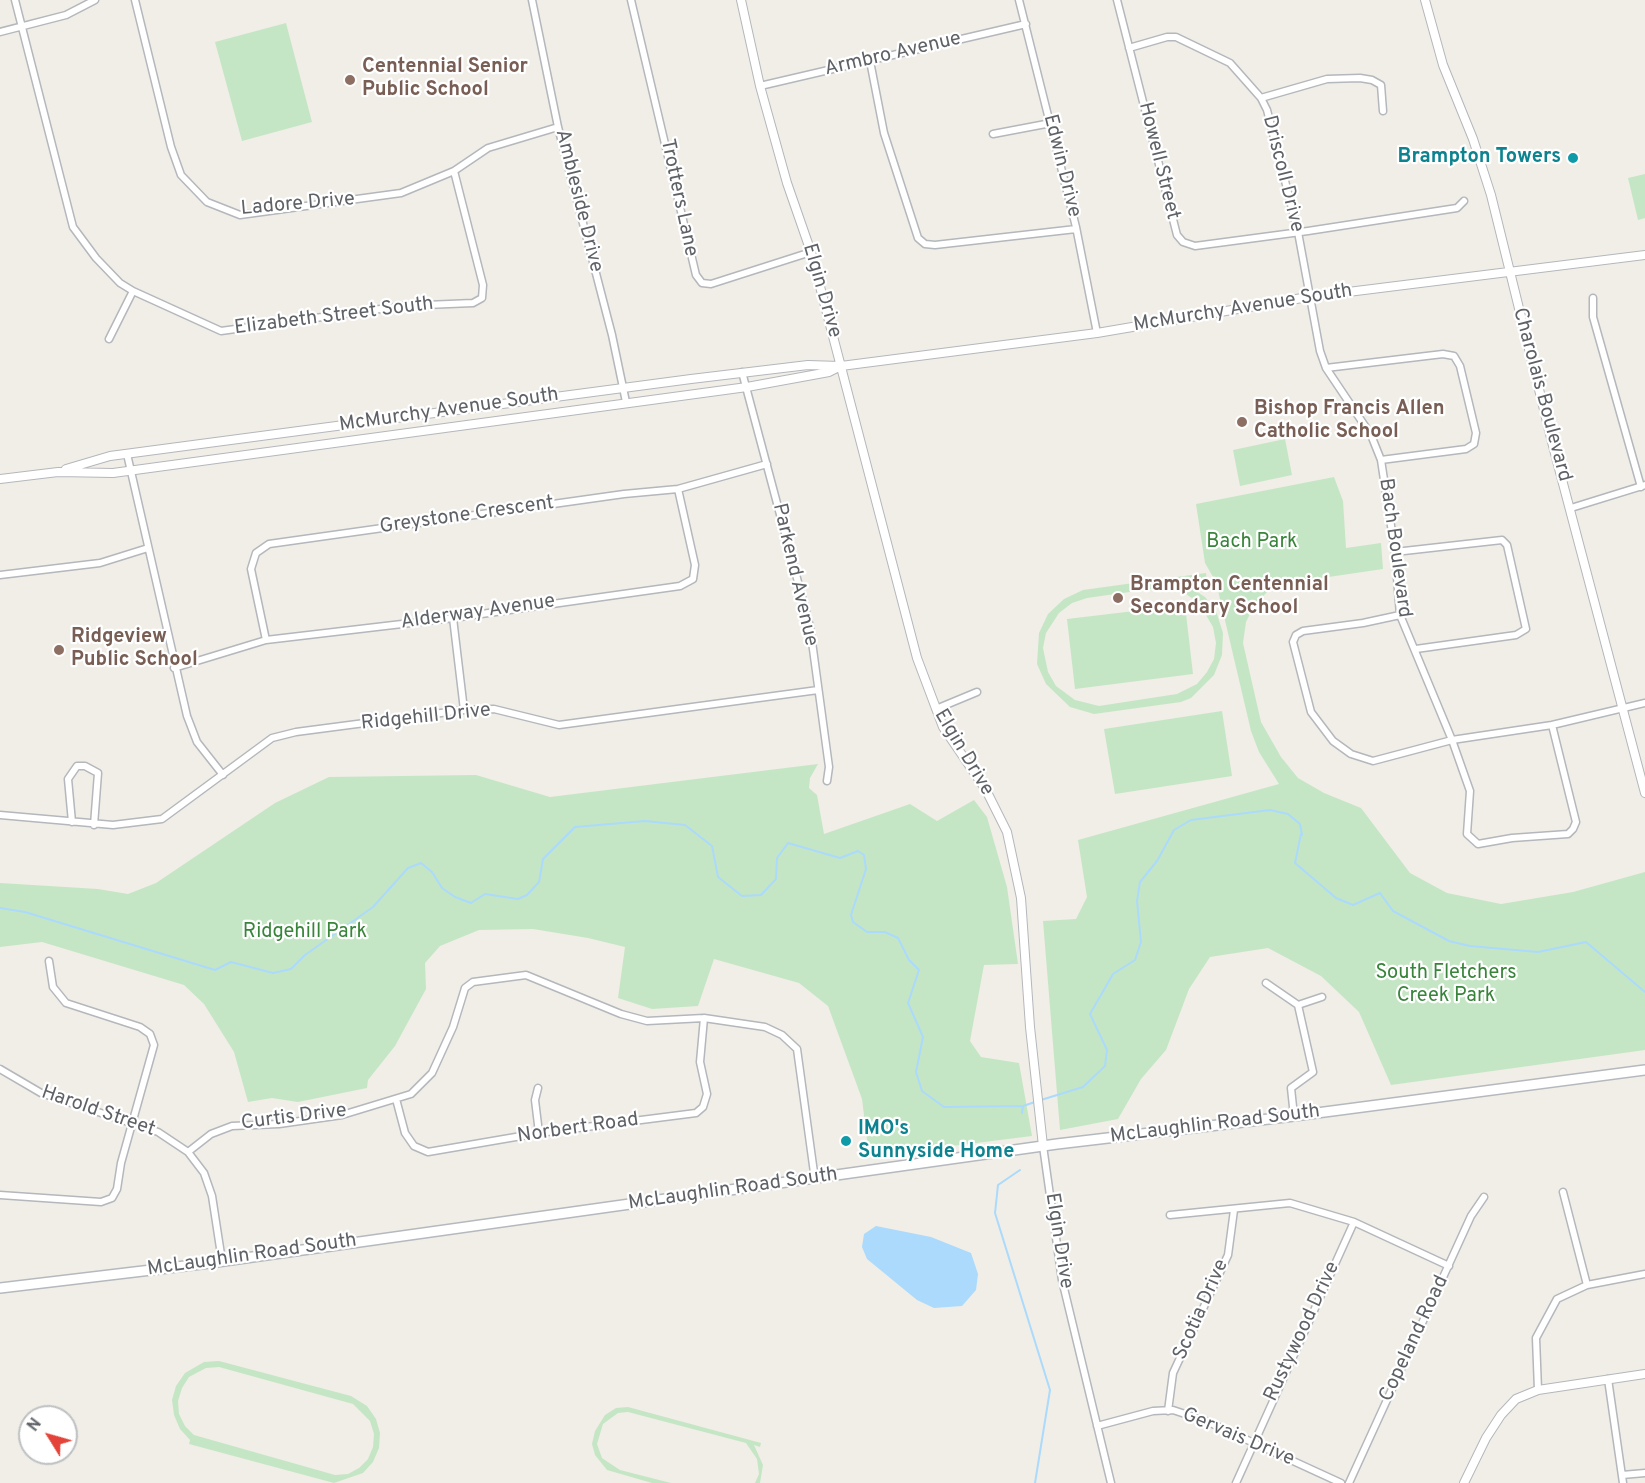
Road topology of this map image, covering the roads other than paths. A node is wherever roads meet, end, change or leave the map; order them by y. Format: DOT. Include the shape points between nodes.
graph roads {
  1 [pos="15,0"];
  2 [pos="95,0"];
  3 [pos="135,0"];
  4 [pos="532,0"];
  5 [pos="631,0"];
  6 [pos="741,0"];
  7 [pos="1020,0"];
  8 [pos="1118,0"];
  9 [pos="1425,0"];
  10 [pos="1026,24"];
  11 [pos="21,26"];
  12 [pos="0,32"];
  13 [pos="1129,48"];
  14 [pos="870,61"];
  15 [pos="760,86"];
  16 [pos="1261,98"];
  17 [pos="1383,111"];
  18 [pos="1051,123"];
  19 [pos="558,126"];
  20 [pos="993,134"];
  21 [pos="454,171"];
  22 [pos="1464,201"];
  23 [pos="1076,229"];
  24 [pos="1298,232"];
  25 [pos="811,252"];
  26 [pos="1645,255"];
  27 [pos="1509,271"];
  28 [pos="133,291"];
  29 [pos="1308,297"];
  30 [pos="1593,298"];
  31 [pos="1097,333"];
  32 [pos="109,339"];
  33 [pos="841,366"];
  34 [pos="1326,368"];
  35 [pos="742,372"];
  36 [pos="747,387"];
  37 [pos="624,388"];
  38 [pos="626,402"];
  39 [pos="127,454"];
  40 [pos="1381,459"];
  41 [pos="767,464"];
  42 [pos="129,470"];
  43 [pos="58,472"];
  44 [pos="0,479"];
  45 [pos="1643,486"];
  46 [pos="678,489"];
  47 [pos="1571,508"];
  48 [pos="148,548"];
  49 [pos="1395,552"];
  50 [pos="0,575"];
  51 [pos="1400,615"];
  52 [pos="453,618"];
  53 [pos="267,640"];
  54 [pos="1416,649"];
  55 [pos="174,668"];
  56 [pos="818,690"];
  57 [pos="977,692"];
  58 [pos="1645,703"];
  59 [pos="1624,708"];
  60 [pos="936,709"];
  61 [pos="465,710"];
  62 [pos="1552,725"];
  63 [pos="1452,740"];
  64 [pos="223,775"];
  65 [pos="826,781"];
  66 [pos="1645,793"];
  67 [pos="0,814"];
  68 [pos="72,822"];
  69 [pos="94,825"];
  70 [pos="49,961"];
  71 [pos="1266,983"];
  72 [pos="1322,997"];
  73 [pos="1298,1005"];
  74 [pos="704,1018"];
  75 [pos="0,1069"];
  76 [pos="1645,1070"];
  77 [pos="538,1088"];
  78 [pos="396,1099"];
  79 [pos="1294,1116"];
  80 [pos="132,1123"];
  81 [pos="539,1133"];
  82 [pos="1043,1146"];
  83 [pos="189,1152"];
  84 [pos="815,1180"];
  85 [pos="1563,1192"];
  86 [pos="0,1195"];
  87 [pos="1484,1197"];
  88 [pos="1234,1210"];
  89 [pos="1170,1215"];
  90 [pos="1354,1222"];
  91 [pos="222,1261"];
  92 [pos="1449,1266"];
  93 [pos="1645,1274"];
  94 [pos="1587,1285"];
  95 [pos="0,1288"];
  96 [pos="1645,1374"];
  97 [pos="1608,1379"];
  98 [pos="1538,1390"];
  99 [pos="1168,1411"];
  100 [pos="1097,1426"];
  101 [pos="1253,1442"];
  102 [pos="1645,1473"];
  103 [pos="1622,1475"];
  104 [pos="1111,1483"];
  105 [pos="1236,1483"];
  106 [pos="1341,1483"];
  107 [pos="1349,1483"];
  108 [pos="1464,1483"];
  109 [pos="1623,1483"];
  1 -- 11 [label="street, Elizabeth Street South"];
  2 -- 11 [label="street" via="66,15"];
  3 -- 21 [label="street, Ladore Drive" via="171,147 181,175 207,202 240,215 401,193"];
  4 -- 19 [label="street, Ambleside Drive"];
  5 -- 25 [label="street, Trotters Lane" via="696,275 702,283 711,284"];
  6 -- 15 [label="street, Elgin Drive"];
  7 -- 10 [label="street, Edwin Drive"];
  8 -- 13 [label="street, Howell Street"];
  9 -- 27 [label="street, Charolais Boulevard" via="1443,65 1483,167"];
  10 -- 14 [label="street, Armbro Avenue"];
  10 -- 18 [label="street, Edwin Drive"];
  11 -- 12 [label="street"];
  11 -- 28 [label="street, Elizabeth Street South" via="74,227 96,258"];
  13 -- 16 [label="street, Driscoll Drive" via="1176,37 1230,63"];
  13 -- 24 [label="street, Howell Street" via="1177,235 1183,242 1195,246"];
  14 -- 15 [label="street, Armbro Avenue"];
  14 -- 23 [label="street" via="884,133 918,238 925,244"];
  15 -- 25 [label="street, Elgin Drive"];
  16 -- 17 [label="street" via="1327,79 1360,78 1381,85"];
  16 -- 24 [label="street, Driscoll Drive"];
  18 -- 20 [label="street"];
  18 -- 23 [label="street, Edwin Drive"];
  19 -- 21 [label="street, Ladore Drive" via="488,148"];
  19 -- 37 [label="street, Ambleside Drive"];
  21 -- 28 [label="street, Elizabeth Street South" via="484,292 473,303 402,306 221,330"];
  22 -- 24 [label="street" via="1457,208"];
  23 -- 31 [label="street, Edwin Drive"];
  24 -- 29 [label="street, Driscoll Drive"];
  25 -- 33 [label="street, Elgin Drive"];
  26 -- 27 [label="street, McMurchy Avenue South"];
  27 -- 29 [label="street, McMurchy Avenue South"];
  27 -- 47 [label="street, Charolais Boulevard"];
  28 -- 32 [label="street"];
  29 -- 31 [label="street, McMurchy Avenue South"];
  29 -- 34 [label="street, Bach Boulevard"];
  30 -- 45 [label="street" via="1593,317"];
  31 -- 33 [label="street, McMurchy Avenue South"];
  33 -- 35 [label="street, McMurchy Avenue South"];
  33 -- 36 [label="street, McMurchy Avenue South" via="829,372"];
  33 -- 60 [label="street, Elgin Drive" via="917,658"];
  34 -- 40 [label="street, Bach Boulevard" via="1371,435"];
  34 -- 40 [label="street" via="1443,354 1454,356 1460,366 1476,433 1474,444 1466,449"];
  35 -- 36 [label="street, Parkend Avenue"];
  35 -- 37 [label="street, McMurchy Avenue South"];
  36 -- 38 [label="street, McMurchy Avenue South"];
  36 -- 41 [label="street, Parkend Avenue"];
  37 -- 38 [label="street, Ambleside Drive"];
  37 -- 39 [label="street, McMurchy Avenue South"];
  38 -- 42 [label="street, McMurchy Avenue South"];
  39 -- 42 [label="street"];
  39 -- 43 [label="street, McMurchy Avenue South"];
  40 -- 49 [label="street, Bach Boulevard"];
  41 -- 46 [label="street, Greystone Crescent"];
  41 -- 56 [label="street, Parkend Avenue" via="810,627"];
  42 -- 43 [label="street, McMurchy Avenue South"];
  42 -- 48 [label="street"];
  43 -- 44 [label="street, McMurchy Avenue South"];
  45 -- 47 [label="street"];
  46 -- 52 [label="street, Alderway Avenue" via="695,565 693,579 680,586"];
  46 -- 53 [label="street, Greystone Crescent" via="269,544 256,553 251,569"];
  47 -- 59 [label="street, Charolais Boulevard"];
  48 -- 50 [label="street" via="99,563"];
  48 -- 55 [label="street"];
  49 -- 51 [label="street, Bach Boulevard"];
  49 -- 54 [label="street" via="1502,540 1507,545 1526,629 1516,635"];
  51 -- 54 [label="street, Bach Boulevard"];
  51 -- 63 [label="street" via="1296,635 1293,642 1311,711 1333,741 1363,759 1373,760"];
  52 -- 53 [label="street, Alderway Avenue"];
  52 -- 61 [label="street"];
  53 -- 55 [label="street, Alderway Avenue"];
  54 -- 63 [label="street, Bach Boulevard"];
  55 -- 64 [label="street" via="197,742"];
  56 -- 61 [label="street, Ridgehill Drive" via="559,725 494,709"];
  56 -- 65 [label="street, Parkend Avenue" via="829,767"];
  57 -- 60 [label="street"];
  58 -- 59 [label="street"];
  59 -- 62 [label="street"];
  59 -- 66 [label="street, Charolais Boulevard"];
  60 -- 82 [label="street, Elgin Drive" via="1007,832 1021,898"];
  61 -- 64 [label="street, Ridgehill Drive" via="272,738"];
  62 -- 63 [label="street"];
  62 -- 63 [label="street, Bach Boulevard" via="1576,822 1568,834 1478,844 1471,840 1467,834 1470,791"];
  64 -- 69 [label="street, Ridgehill Drive" via="162,819"];
  67 -- 68 [label="street, Ridgehill Drive"];
  68 -- 69 [label="street, Ridgehill Drive"];
  68 -- 69 [label="street" via="68,779 76,766 86,766 98,773"];
  70 -- 80 [label="street" via="53,987 66,1003 140,1027 150,1034 154,1045"];
  71 -- 73 [label="street"];
  72 -- 73 [label="street"];
  73 -- 79 [label="street" via="1313,1071 1292,1088"];
  74 -- 78 [label="street, Curtis Drive" via="647,1021 526,975 472,982 461,994 453,1027 432,1072 411,1094"];
  74 -- 81 [label="street, Norbert Road" via="700,1062 707,1094 703,1107 696,1113"];
  74 -- 84 [label="street, Curtis Drive" via="765,1027 782,1035 797,1049"];
  75 -- 80 [label="street, Harold Street" via="41,1093"];
  76 -- 79 [label="main road, McLaughlin Road South"];
  77 -- 81 [label="street" via="535,1100"];
  78 -- 81 [label="street, Norbert Road" via="405,1133 414,1146 428,1152"];
  78 -- 83 [label="street, Curtis Drive" via="342,1115 232,1126 211,1134"];
  79 -- 82 [label="main road, McLaughlin Road South"];
  80 -- 83 [label="street, Harold Street" via="158,1132"];
  80 -- 86 [label="street" via="112,1198 101,1202"];
  82 -- 84 [label="main road, McLaughlin Road South"];
  82 -- 100 [label="street, Elgin Drive" via="1062,1280"];
  83 -- 91 [label="street, Harold Street" via="204,1173 212,1196"];
  84 -- 91 [label="main road, McLaughlin Road South"];
  85 -- 94 [label="street"];
  87 -- 92 [label="street, Copeland Road"];
  88 -- 89 [label="street"];
  88 -- 90 [label="street" via="1290,1203"];
  88 -- 99 [label="street, Scotia Drive" via="1228,1255 1173,1373"];
  90 -- 92 [label="street"];
  90 -- 101 [label="street, Rustywood Drive"];
  91 -- 95 [label="main road, McLaughlin Road South"];
  92 -- 107 [label="street, Copeland Road"];
  93 -- 94 [label="street"];
  94 -- 98 [label="street" via="1557,1299 1543,1322 1536,1338"];
  96 -- 97 [label="street"];
  97 -- 98 [label="street"];
  97 -- 103 [label="street"];
  98 -- 108 [label="street" via="1516,1399 1501,1415"];
  99 -- 100 [label="street, Gervais Drive" via="1153,1411"];
  99 -- 101 [label="street, Gervais Drive" via="1206,1421"];
  100 -- 104 [label="street, Elgin Drive"];
  101 -- 105 [label="street, Rustywood Drive"];
  101 -- 106 [label="street, Gervais Drive"];
  102 -- 103 [label="street"];
  103 -- 109 [label="street"];
}
